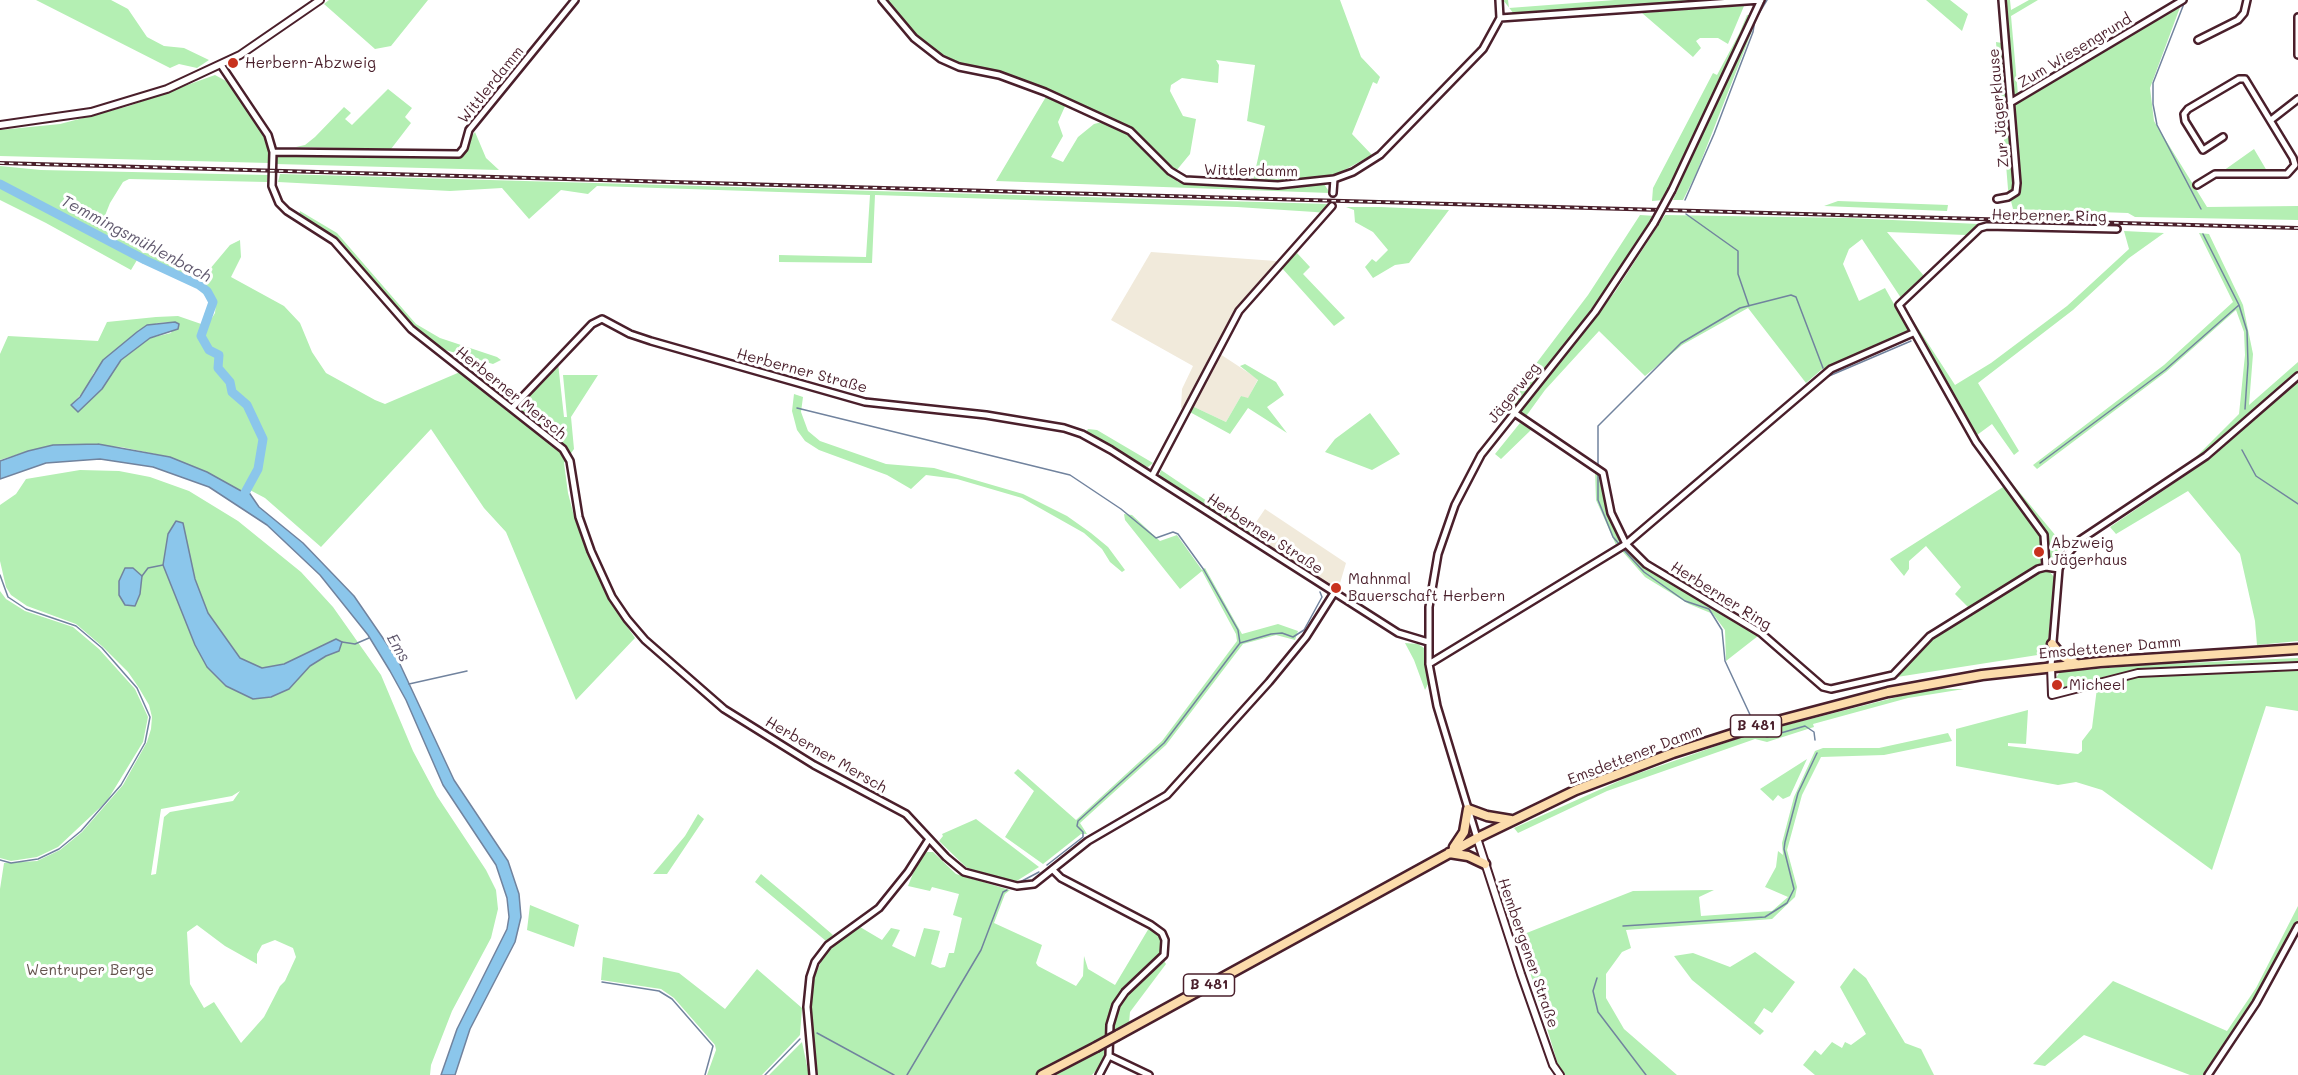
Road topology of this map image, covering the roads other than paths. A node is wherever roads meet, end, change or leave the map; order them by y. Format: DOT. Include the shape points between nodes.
graph roads {
  1 [pos="320,0"];
  2 [pos="575,0"];
  3 [pos="882,0"];
  4 [pos="1499,0"];
  5 [pos="1761,0"];
  6 [pos="2002,0"];
  7 [pos="2247,0"];
  8 [pos="2182,1"];
  9 [pos="2298,17"];
  10 [pos="1500,18"];
  11 [pos="2198,40"];
  12 [pos="2298,55"];
  13 [pos="221,64"];
  14 [pos="2298,99"];
  15 [pos="2010,103"];
  16 [pos="2271,120"];
  17 [pos="0,125"];
  18 [pos="2223,137"];
  19 [pos="273,152"];
  20 [pos="1334,179"];
  21 [pos="2197,184"];
  22 [pos="1333,193"];
  23 [pos="1996,199"];
  24 [pos="1332,206"];
  25 [pos="2117,229"];
  26 [pos="1913,333"];
  27 [pos="2298,376"];
  28 [pos="513,407"];
  29 [pos="1513,412"];
  30 [pos="1152,476"];
  31 [pos="1626,544"];
  32 [pos="2046,567"];
  33 [pos="2059,569"];
  34 [pos="1334,593"];
  35 [pos="1428,642"];
  36 [pos="2052,644"];
  37 [pos="2298,649"];
  38 [pos="1429,664"];
  39 [pos="2076,664"];
  40 [pos="2051,666"];
  41 [pos="2298,666"];
  42 [pos="1468,809"];
  43 [pos="1514,820"];
  44 [pos="1477,838"];
  45 [pos="929,839"];
  46 [pos="1448,853"];
  47 [pos="1485,864"];
  48 [pos="1053,870"];
  49 [pos="2298,926"];
  50 [pos="1109,1056"];
  51 [pos="813,1075"];
  52 [pos="1042,1075"];
  53 [pos="1099,1075"];
  54 [pos="1149,1075"];
  55 [pos="1560,1075"];
  56 [pos="2208,1075"];
  1 -- 13 [label="street" via="285,27"];
  2 -- 19 [label="street, Wittlerdamm" via="469,130 459,154"];
  3 -- 20 [label="street, Wittlerdamm" via="914,38 941,59 1045,92 1131,131 1170,171 1185,180 1278,185"];
  4 -- 10 [label="street"];
  5 -- 10 [label="street"];
  5 -- 29 [label="street, Jägerweg, bridge" via="1654,223 1595,312"];
  6 -- 15 [label="street, Zur Jägerklause"];
  7 -- 11 [label="street" via="2238,20"];
  8 -- 15 [label="street, Zum Wiesengrund"];
  9 -- 12 [label="street"];
  10 -- 20 [label="street, Wittlerdamm" via="1483,49 1390,146 1368,164"];
  13 -- 17 [label="street" via="167,89 112,107"];
  13 -- 19 [label="street, Herberner Mersch" via="264,127"];
  14 -- 16 [label="street"];
  15 -- 23 [label="street, Zur Jägerklause" via="2018,183 2016,192"];
  16 -- 18 [label="street" via="2249,83 2239,79 2184,114 2203,150"];
  16 -- 21 [label="street" via="2294,158 2292,170 2287,174 2216,174"];
  19 -- 28 [label="street, Herberner Mersch" via="272,186 279,203 334,241 406,324"];
  20 -- 22 [label="street"];
  24 -- 30 [label="street" via="1239,310"];
  25 -- 26 [label="street, Herberner Ring" via="1980,228 1899,305"];
  26 -- 31 [label="street" via="1831,369"];
  26 -- 32 [label="street, Herberner Ring" via="1976,442 2044,535"];
  27 -- 33 [label="street" via="2206,456 2080,540"];
  28 -- 30 [label="street, Herberner Straße" via="592,324 602,319 651,341 865,402 1064,428 1082,434"];
  28 -- 45 [label="street, Herberner Mersch" via="563,449 570,461 579,517 591,551 612,597 645,640 724,709 814,765 906,814"];
  29 -- 31 [label="street, Herberner Ring" via="1603,473 1611,513"];
  29 -- 35 [label="street, Jägerweg" via="1468,478 1447,527 1433,580"];
  30 -- 34 [label="street, Herberner Straße"];
  31 -- 32 [label="street, Herberner Ring" via="1646,564 1761,633 1823,687 1831,689 1893,675 1930,636"];
  31 -- 38 [label="street"];
  32 -- 33 [label="street"];
  33 -- 36 [label="street"];
  34 -- 35 [label="street, Herberner Straße" via="1398,633"];
  34 -- 48 [label="street, Herberner Mersch" via="1306,637 1269,682 1167,795 1088,841"];
  35 -- 38 [label="street, Jägerweg"];
  36 -- 39 [label="main road"];
  36 -- 40 [label="street"];
  37 -- 39 [label="main road, Emsdettener Damm / B 481"];
  38 -- 42 [label="street, Jägerweg" via="1437,706"];
  39 -- 40 [label="main road, Emsdettener Damm / B 481"];
  40 -- 41 [label="street" via="2052,695 2138,673"];
  40 -- 43 [label="main road, Emsdettener Damm / B 481" via="1887,692 1751,728 1576,790"];
  42 -- 43 [label="main road"];
  42 -- 44 [label="street, Jägerweg"];
  42 -- 46 [label="main road" via="1464,832"];
  43 -- 44 [label="main road, Emsdettener Damm / B 481"];
  44 -- 46 [label="main road, Emsdettener Damm / B 481"];
  44 -- 47 [label="street, Hembergener Straße"];
  45 -- 48 [label="street, Herberner Mersch" via="964,872 986,879 1025,887"];
  45 -- 51 [label="street" via="879,908 828,945 815,962 807,1007"];
  46 -- 47 [label="main road"];
  46 -- 52 [label="main road, Emsdettener Damm / B 481, bridge"];
  47 -- 55 [label="street, Hembergener Straße"];
  48 -- 50 [label="street" via="1061,878 1151,925 1166,940 1164,956 1116,1005 1110,1025"];
  49 -- 56 [label="street" via="2256,1003"];
  50 -- 53 [label="street"];
  50 -- 54 [label="street"];
}
